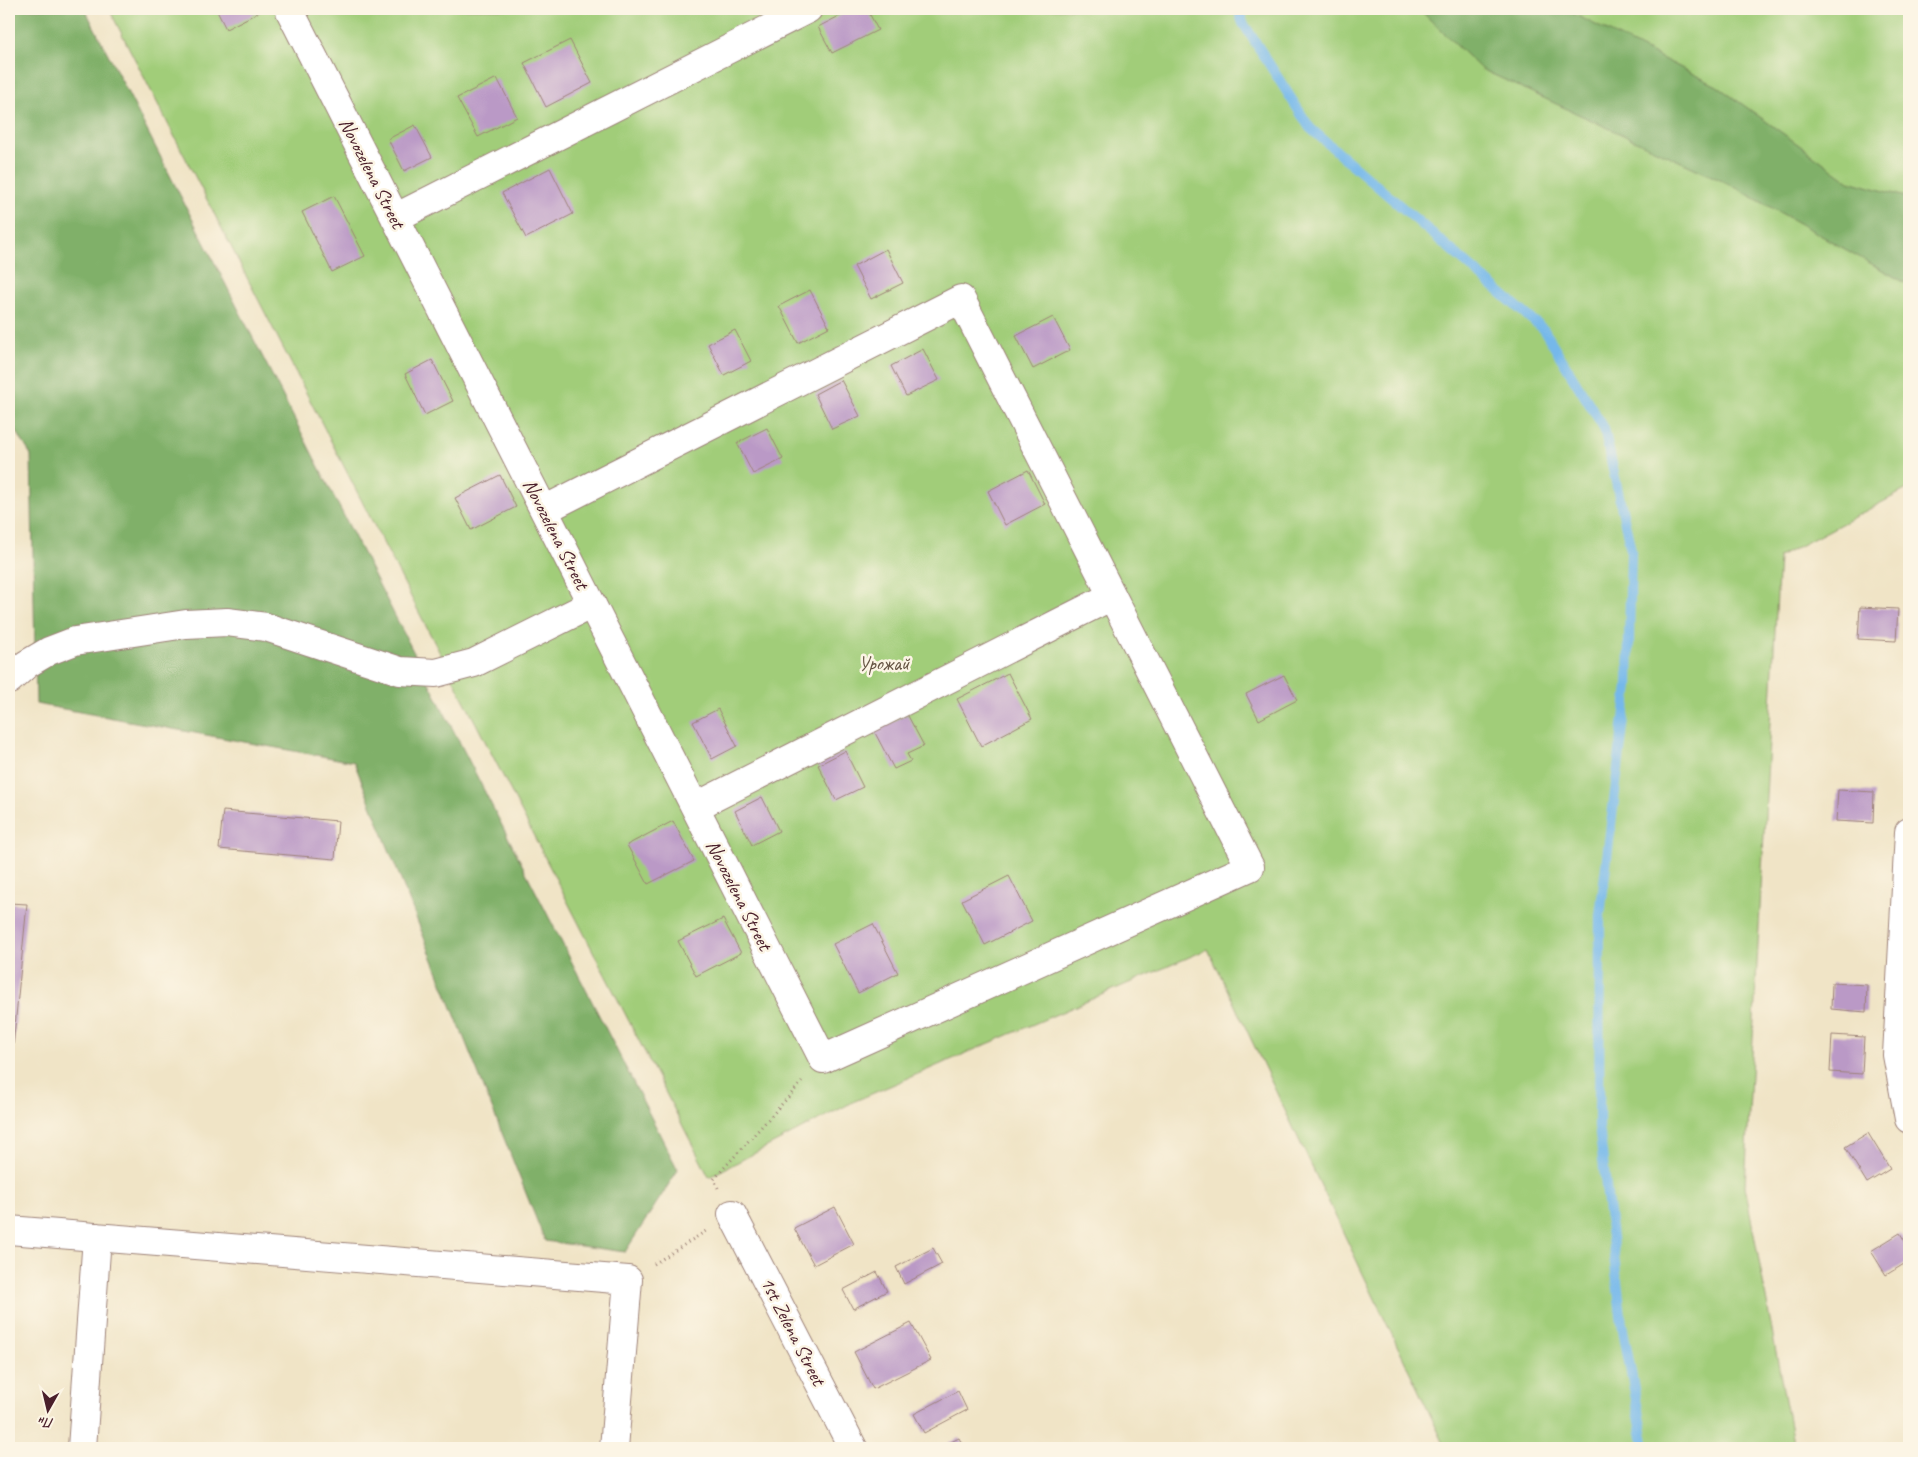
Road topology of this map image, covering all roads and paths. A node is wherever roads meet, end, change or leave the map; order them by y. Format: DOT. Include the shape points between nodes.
graph roads {
  1 [pos="289,9"];
  2 [pos="808,9"];
  3 [pos="395,218"];
  4 [pos="544,510"];
  5 [pos="1112,596"];
  6 [pos="592,604"];
  7 [pos="9,680"];
  8 [pos="694,807"];
  9 [pos="1909,832"];
  10 [pos="1903,1051"];
  11 [pos="823,1059"];
  12 [pos="1909,1119"];
  13 [pos="714,1179"];
  14 [pos="732,1214"];
  15 [pos="9,1230"];
  16 [pos="97,1237"];
  17 [pos="628,1280"];
  18 [pos="82,1448"];
  19 [pos="614,1448"];
  20 [pos="854,1448"];
  1 -- 3 [label="street, Novozelena Street"];
  2 -- 3 [label="street"];
  3 -- 4 [label="street, Novozelena Street"];
  4 -- 5 [label="street" via="961,299"];
  4 -- 6 [label="street, Novozelena Street"];
  5 -- 8 [label="street"];
  5 -- 11 [label="street" via="1250,867"];
  6 -- 7 [label="street" via="474,664 436,672 400,671 266,628 227,622 186,624 75,641 49,650"];
  6 -- 8 [label="street, Novozelena Street"];
  8 -- 11 [label="street, Novozelena Street"];
  9 -- 10 [label="street"];
  10 -- 12 [label="street"];
  11 -- 13 [label="path"];
  14 -- 17 [label="path"];
  14 -- 20 [label="street, 1st Zelena Street"];
  15 -- 16 [label="street"];
  16 -- 17 [label="street"];
  16 -- 18 [label="street"];
  17 -- 19 [label="street"];
}
